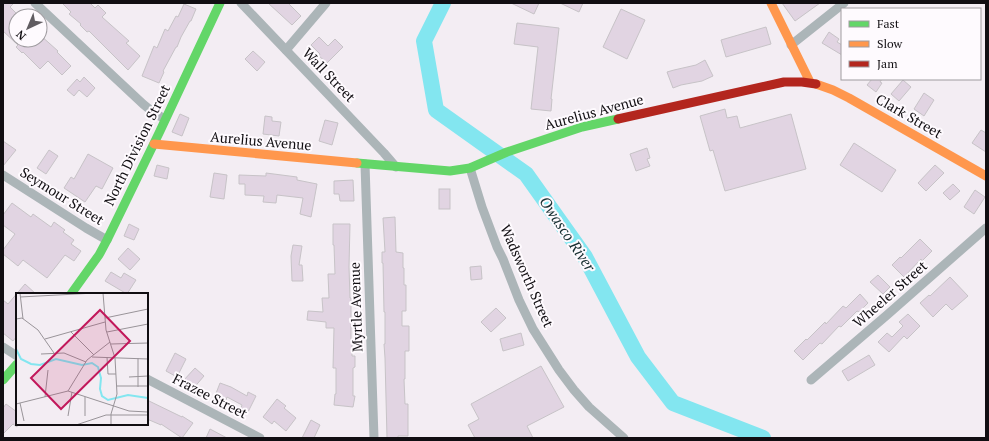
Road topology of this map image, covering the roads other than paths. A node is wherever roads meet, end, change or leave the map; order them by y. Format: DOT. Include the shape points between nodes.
graph roads {
  1 [pos="35,3"];
  2 [pos="220,3"];
  3 [pos="241,3"];
  4 [pos="326,3"];
  5 [pos="770,3"];
  6 [pos="844,3"];
  7 [pos="791,45"];
  8 [pos="286,50"];
  9 [pos="810,82"];
  10 [pos="165,119"];
  11 [pos="154,144"];
  12 [pos="365,164"];
  13 [pos="396,166"];
  14 [pos="474,166"];
  15 [pos="3,175"];
  16 [pos="986,176"];
  17 [pos="986,228"];
  18 [pos="107,240"];
  19 [pos="72,293"];
  20 [pos="3,347"];
  21 [pos="16,355"];
  22 [pos="16,365"];
  23 [pos="3,380"];
  24 [pos="810,380"];
  25 [pos="148,381"];
  26 [pos="260,438"];
  27 [pos="374,438"];
  28 [pos="624,438"];
  1 -- 10 [label="street" via="143,104"];
  2 -- 10 [label="street, North Division Street"];
  3 -- 8 [label="street, Wall Street"];
  4 -- 8 [label="street"];
  5 -- 7 [label="street"];
  6 -- 7 [label="street"];
  7 -- 9 [label="street"];
  8 -- 13 [label="street, Wall Street"];
  9 -- 14 [label="street, Aurelius Avenue" via="784,82 597,123 507,152"];
  9 -- 16 [label="street, Clark Street" via="828,87 849,98"];
  10 -- 11 [label="street, North Division Street"];
  11 -- 12 [label="street, Aurelius Avenue"];
  11 -- 18 [label="street, North Division Street"];
  12 -- 13 [label="street, Aurelius Avenue"];
  12 -- 27 [label="street, Myrtle Avenue"];
  13 -- 14 [label="street, Aurelius Avenue" via="450,171"];
  14 -- 28 [label="street, Wadsworth Street" via="482,207 533,329 574,390"];
  15 -- 18 [label="street, Seymour Street"];
  17 -- 24 [label="street, Wheeler Street"];
  18 -- 19 [label="street, North Division Street"];
  20 -- 21 [label="street"];
  22 -- 23 [label="street"];
  25 -- 26 [label="street, Frazee Street"];
}
